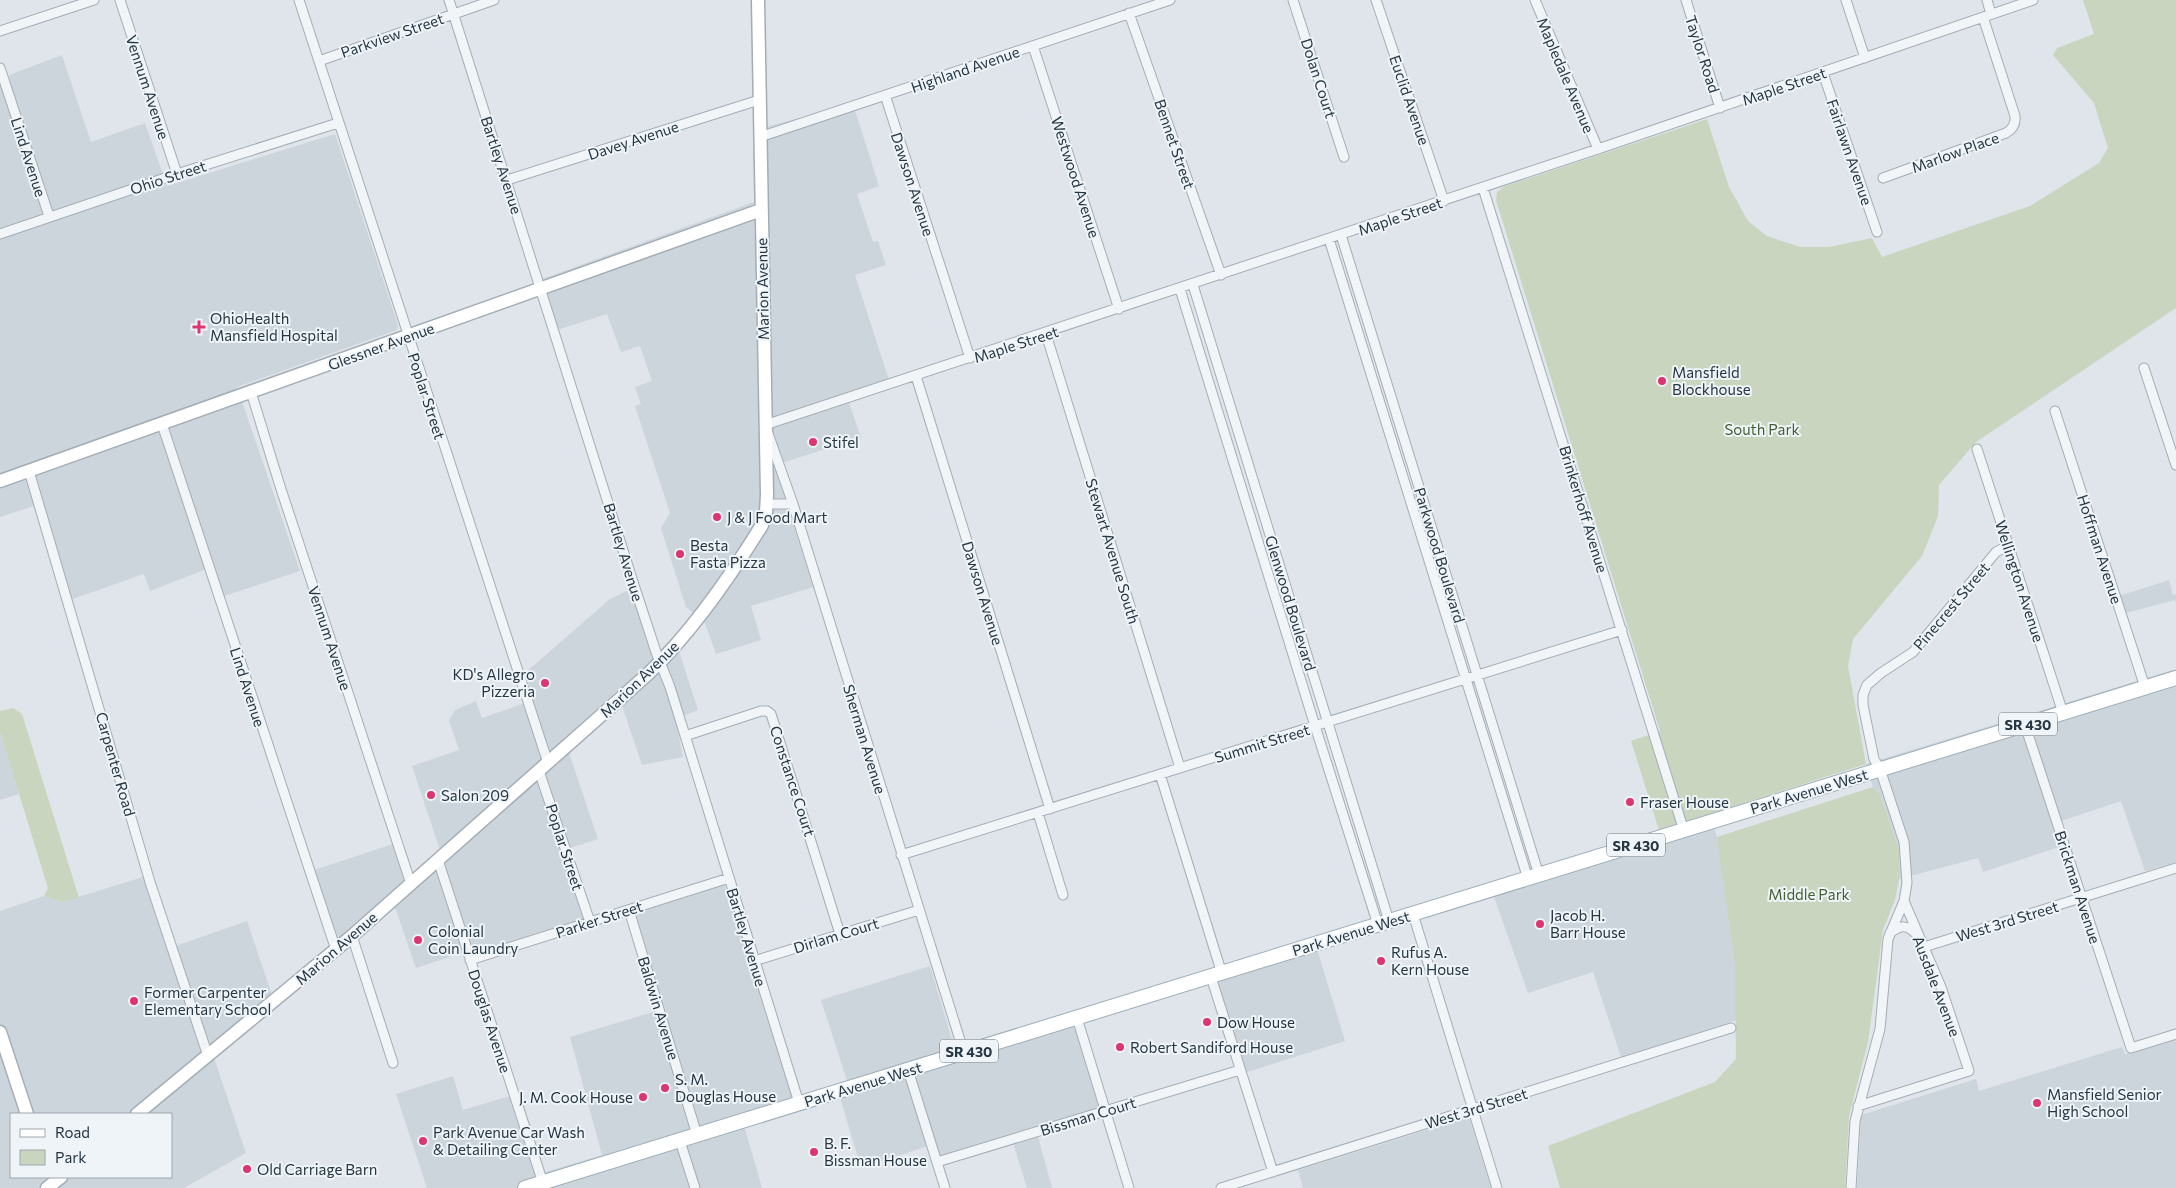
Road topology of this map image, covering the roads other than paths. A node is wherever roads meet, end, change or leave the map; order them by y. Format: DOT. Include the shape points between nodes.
graph roads {
  1 [pos="94,0"];
  2 [pos="120,0"];
  3 [pos="298,0"];
  4 [pos="449,0"];
  5 [pos="494,0"];
  6 [pos="758,0"];
  7 [pos="1170,0"];
  8 [pos="1293,0"];
  9 [pos="1376,0"];
  10 [pos="1535,0"];
  11 [pos="1686,0"];
  12 [pos="1846,0"];
  13 [pos="1987,0"];
  14 [pos="2033,0"];
  15 [pos="453,14"];
  16 [pos="1129,14"];
  17 [pos="1987,16"];
  18 [pos="0,31"];
  19 [pos="1033,46"];
  20 [pos="1864,58"];
  21 [pos="319,61"];
  22 [pos="0,68"];
  23 [pos="1823,73"];
  24 [pos="885,95"];
  25 [pos="760,100"];
  26 [pos="1720,108"];
  27 [pos="338,123"];
  28 [pos="760,137"];
  29 [pos="1598,149"];
  30 [pos="1344,157"];
  31 [pos="177,174"];
  32 [pos="1883,178"];
  33 [pos="507,180"];
  34 [pos="1483,188"];
  35 [pos="1444,201"];
  36 [pos="761,210"];
  37 [pos="49,216"];
  38 [pos="1878,232"];
  39 [pos="0,234"];
  40 [pos="1340,236"];
  41 [pos="1329,239"];
  42 [pos="1221,275"];
  43 [pos="1193,285"];
  44 [pos="541,288"];
  45 [pos="1180,289"];
  46 [pos="1119,309"];
  47 [pos="1046,334"];
  48 [pos="408,336"];
  49 [pos="970,358"];
  50 [pos="2144,368"];
  51 [pos="916,376"];
  52 [pos="251,392"];
  53 [pos="2056,411"];
  54 [pos="162,424"];
  55 [pos="765,425"];
  56 [pos="1977,449"];
  57 [pos="2176,464"];
  58 [pos="29,471"];
  59 [pos="0,481"];
  60 [pos="767,504"];
  61 [pos="794,504"];
  62 [pos="2009,545"];
  63 [pos="1622,630"];
  64 [pos="660,662"];
  65 [pos="1477,675"];
  66 [pos="2176,678"];
  67 [pos="1466,679"];
  68 [pos="2145,687"];
  69 [pos="2063,713"];
  70 [pos="1328,722"];
  71 [pos="1314,726"];
  72 [pos="2025,726"];
  73 [pos="685,736"];
  74 [pos="543,767"];
  75 [pos="1180,768"];
  76 [pos="1880,769"];
  77 [pos="1160,774"];
  78 [pos="1050,809"];
  79 [pos="1038,813"];
  80 [pos="1684,830"];
  81 [pos="901,855"];
  82 [pos="438,860"];
  83 [pos="2176,868"];
  84 [pos="1533,877"];
  85 [pos="728,878"];
  86 [pos="411,884"];
  87 [pos="1062,895"];
  88 [pos="2082,898"];
  89 [pos="1904,901"];
  90 [pos="629,910"];
  91 [pos="919,910"];
  92 [pos="1413,914"];
  93 [pos="590,922"];
  94 [pos="1384,923"];
  95 [pos="1890,933"];
  96 [pos="840,934"];
  97 [pos="352,936"];
  98 [pos="1922,943"];
  99 [pos="336,950"];
  100 [pos="470,960"];
  101 [pos="754,961"];
  102 [pos="1216,975"];
  103 [pos="1077,1018"];
  104 [pos="1731,1028"];
  105 [pos="0,1032"];
  106 [pos="2176,1034"];
  107 [pos="964,1053"];
  108 [pos="208,1056"];
  109 [pos="393,1063"];
  110 [pos="908,1070"];
  111 [pos="1240,1070"];
  112 [pos="799,1103"];
  113 [pos="1858,1106"];
  114 [pos="1473,1109"];
  115 [pos="1105,1111"];
  116 [pos="27,1113"];
  117 [pos="138,1113"];
  118 [pos="697,1135"];
  119 [pos="680,1141"];
  120 [pos="937,1162"];
  121 [pos="1273,1172"];
  122 [pos="543,1183"];
  123 [pos="525,1188"];
  124 [pos="695,1188"];
  125 [pos="945,1188"];
  126 [pos="1129,1188"];
  127 [pos="1221,1188"];
  128 [pos="1497,1188"];
  129 [pos="1851,1188"];
  1 -- 18 [label="street"];
  2 -- 31 [label="street, Vennum Avenue"];
  3 -- 21 [label="street, Poplar Street"];
  4 -- 15 [label="street, Bartley Avenue"];
  5 -- 15 [label="street, Parkview Street"];
  6 -- 25 [label="street, Marion Avenue"];
  7 -- 16 [label="street, Highland Avenue"];
  8 -- 30 [label="street, Dolan Court"];
  9 -- 35 [label="street, Euclid Avenue"];
  10 -- 29 [label="street, Mapledale Avenue"];
  11 -- 26 [label="street, Taylor Road"];
  12 -- 20 [label="street"];
  13 -- 17 [label="street"];
  14 -- 17 [label="street, Maple Street"];
  15 -- 21 [label="street, Parkview Street"];
  15 -- 33 [label="street, Bartley Avenue"];
  16 -- 19 [label="street, Highland Avenue"];
  16 -- 42 [label="street, Bennet Street"];
  17 -- 20 [label="street, Maple Street"];
  17 -- 32 [label="street, Marlow Place" via="2015,116 2014,125 2006,133"];
  19 -- 24 [label="street, Highland Avenue"];
  19 -- 46 [label="street, Westwood Avenue"];
  20 -- 23 [label="street, Maple Street"];
  21 -- 27 [label="street, Poplar Street"];
  22 -- 37 [label="street, Lind Avenue"];
  23 -- 26 [label="street, Maple Street"];
  23 -- 38 [label="street, Fairlawn Avenue"];
  24 -- 28 [label="street, Highland Avenue"];
  24 -- 49 [label="street, Dawson Avenue"];
  25 -- 28 [label="street, Marion Avenue"];
  25 -- 33 [label="street, Davey Avenue"];
  26 -- 29 [label="street, Maple Street"];
  27 -- 31 [label="street, Ohio Street"];
  27 -- 48 [label="street, Poplar Street"];
  28 -- 36 [label="street, Marion Avenue"];
  29 -- 34 [label="street, Maple Street"];
  31 -- 37 [label="street, Ohio Street"];
  33 -- 44 [label="street, Bartley Avenue"];
  34 -- 35 [label="street, Maple Street"];
  34 -- 63 [label="street, Brinkerhoff Avenue"];
  35 -- 40 [label="street, Maple Street"];
  36 -- 44 [label="street, Glessner Avenue"];
  36 -- 55 [label="street, Marion Avenue"];
  37 -- 39 [label="street, Ohio Street"];
  40 -- 41 [label="street, Maple Street"];
  40 -- 65 [label="street, Parkwood Boulevard"];
  41 -- 42 [label="street, Maple Street"];
  41 -- 67 [label="street"];
  42 -- 43 [label="street, Maple Street"];
  43 -- 45 [label="street, Maple Street"];
  43 -- 70 [label="street, Glenwood Boulevard"];
  44 -- 48 [label="street, Glessner Avenue"];
  44 -- 64 [label="street, Bartley Avenue"];
  45 -- 46 [label="street, Maple Street"];
  45 -- 71 [label="street, Glenwood Boulevard"];
  46 -- 47 [label="street, Maple Street"];
  47 -- 49 [label="street, Maple Street"];
  47 -- 75 [label="street, Stewart Avenue South"];
  48 -- 52 [label="street, Glessner Avenue"];
  48 -- 74 [label="street, Poplar Street"];
  49 -- 51 [label="street, Maple Street"];
  50 -- 57 [label="street"];
  51 -- 55 [label="street, Maple Street"];
  51 -- 78 [label="street, Dawson Avenue"];
  52 -- 54 [label="street, Glessner Avenue"];
  52 -- 86 [label="street, Vennum Avenue"];
  53 -- 68 [label="street, Hoffman Avenue"];
  54 -- 58 [label="street, Glessner Avenue"];
  54 -- 99 [label="street, Lind Avenue"];
  55 -- 60 [label="street, Marion Avenue"];
  55 -- 61 [label="street, Sherman Avenue"];
  56 -- 62 [label="street, Wellington Avenue"];
  58 -- 59 [label="street, Glessner Avenue"];
  58 -- 108 [label="street, Carpenter Road" via="150,882"];
  60 -- 61 [label="street"];
  60 -- 64 [label="street, Marion Avenue" via="765,518 753,539 706,606"];
  61 -- 81 [label="street, Sherman Avenue"];
  62 -- 69 [label="street, Wellington Avenue"];
  62 -- 76 [label="street, Pinecrest Street" via="1996,552 1913,652 1867,685 1863,706 1874,759"];
  63 -- 65 [label="street, Summit Street"];
  63 -- 80 [label="street, Brinkerhoff Avenue"];
  64 -- 73 [label="street, Bartley Avenue"];
  64 -- 74 [label="street, Marion Avenue"];
  65 -- 67 [label="street, Summit Street"];
  65 -- 84 [label="street, Parkwood Boulevard"];
  66 -- 68 [label="main road, Park Avenue West / SR 430"];
  67 -- 70 [label="street, Summit Street"];
  67 -- 84 [label="street"];
  68 -- 69 [label="main road, Park Avenue West / SR 430"];
  69 -- 72 [label="main road, Park Avenue West / SR 430"];
  70 -- 71 [label="street, Summit Street"];
  70 -- 94 [label="street, Glenwood Boulevard"];
  71 -- 75 [label="street, Summit Street"];
  71 -- 94 [label="street, Glenwood Boulevard"];
  72 -- 76 [label="main road, Park Avenue West / SR 430"];
  72 -- 88 [label="street, Brickman Avenue"];
  73 -- 85 [label="street, Bartley Avenue"];
  73 -- 96 [label="street, Constance Court" via="761,711 771,714"];
  74 -- 82 [label="street, Marion Avenue"];
  74 -- 93 [label="street, Poplar Street"];
  75 -- 77 [label="street, Summit Street"];
  76 -- 80 [label="main road, Park Avenue West / SR 430"];
  76 -- 89 [label="street, Pinecrest Street" via="1904,842 1907,883"];
  77 -- 78 [label="street, Summit Street"];
  77 -- 102 [label="street"];
  78 -- 79 [label="street, Summit Street"];
  79 -- 81 [label="street, Summit Street"];
  79 -- 87 [label="street"];
  80 -- 84 [label="main road, Park Avenue West / SR 430"];
  81 -- 91 [label="street, Sherman Avenue"];
  82 -- 86 [label="street, Marion Avenue"];
  82 -- 100 [label="street, Douglas Avenue"];
  83 -- 88 [label="street, West 3rd Street"];
  84 -- 92 [label="main road, Park Avenue West / SR 430"];
  85 -- 90 [label="street, Parker Street"];
  85 -- 101 [label="street, Bartley Avenue"];
  86 -- 97 [label="street, Marion Avenue"];
  88 -- 98 [label="street, West 3rd Street"];
  88 -- 106 [label="street, Brickman Avenue" via="2131,1048"];
  89 -- 95 [label="street"];
  89 -- 98 [label="street, Ausdale Avenue"];
  90 -- 93 [label="street, Parker Street"];
  90 -- 118 [label="street, Baldwin Avenue"];
  91 -- 96 [label="street, Dirlam Court"];
  91 -- 107 [label="street, Sherman Avenue"];
  92 -- 94 [label="main road, Park Avenue West / SR 430"];
  92 -- 114 [label="street"];
  93 -- 100 [label="street, Parker Street"];
  94 -- 102 [label="main road, Park Avenue West / SR 430"];
  95 -- 98 [label="street" via="1898,927 1908,927"];
  95 -- 113 [label="street" via="1880,1029"];
  96 -- 101 [label="street, Dirlam Court"];
  97 -- 99 [label="street, Marion Avenue"];
  97 -- 109 [label="street"];
  98 -- 113 [label="street, Ausdale Avenue" via="1941,987 1969,1071"];
  99 -- 108 [label="street, Marion Avenue"];
  100 -- 122 [label="street, Douglas Avenue"];
  101 -- 112 [label="street, Bartley Avenue"];
  102 -- 103 [label="main road, Park Avenue West / SR 430"];
  102 -- 111 [label="street"];
  103 -- 107 [label="main road, Park Avenue West / SR 430"];
  103 -- 115 [label="street"];
  104 -- 114 [label="street, West 3rd Street"];
  105 -- 116 [label="street"];
  107 -- 110 [label="main road, Park Avenue West / SR 430"];
  108 -- 117 [label="street, Marion Avenue"];
  110 -- 112 [label="main road, Park Avenue West / SR 430"];
  110 -- 120 [label="street"];
  111 -- 115 [label="street, Bissman Court"];
  111 -- 121 [label="street"];
  112 -- 118 [label="main road, Park Avenue West / SR 430"];
  113 -- 129 [label="street"];
  114 -- 121 [label="street, West 3rd Street"];
  114 -- 128 [label="street"];
  115 -- 120 [label="street, Bissman Court"];
  115 -- 126 [label="street"];
  118 -- 119 [label="main road, Park Avenue West / SR 430"];
  119 -- 122 [label="main road, Park Avenue West / SR 430"];
  119 -- 124 [label="street"];
  120 -- 125 [label="street"];
  121 -- 127 [label="street, West 3rd Street"];
  122 -- 123 [label="main road, Park Avenue West / SR 430"];
}
